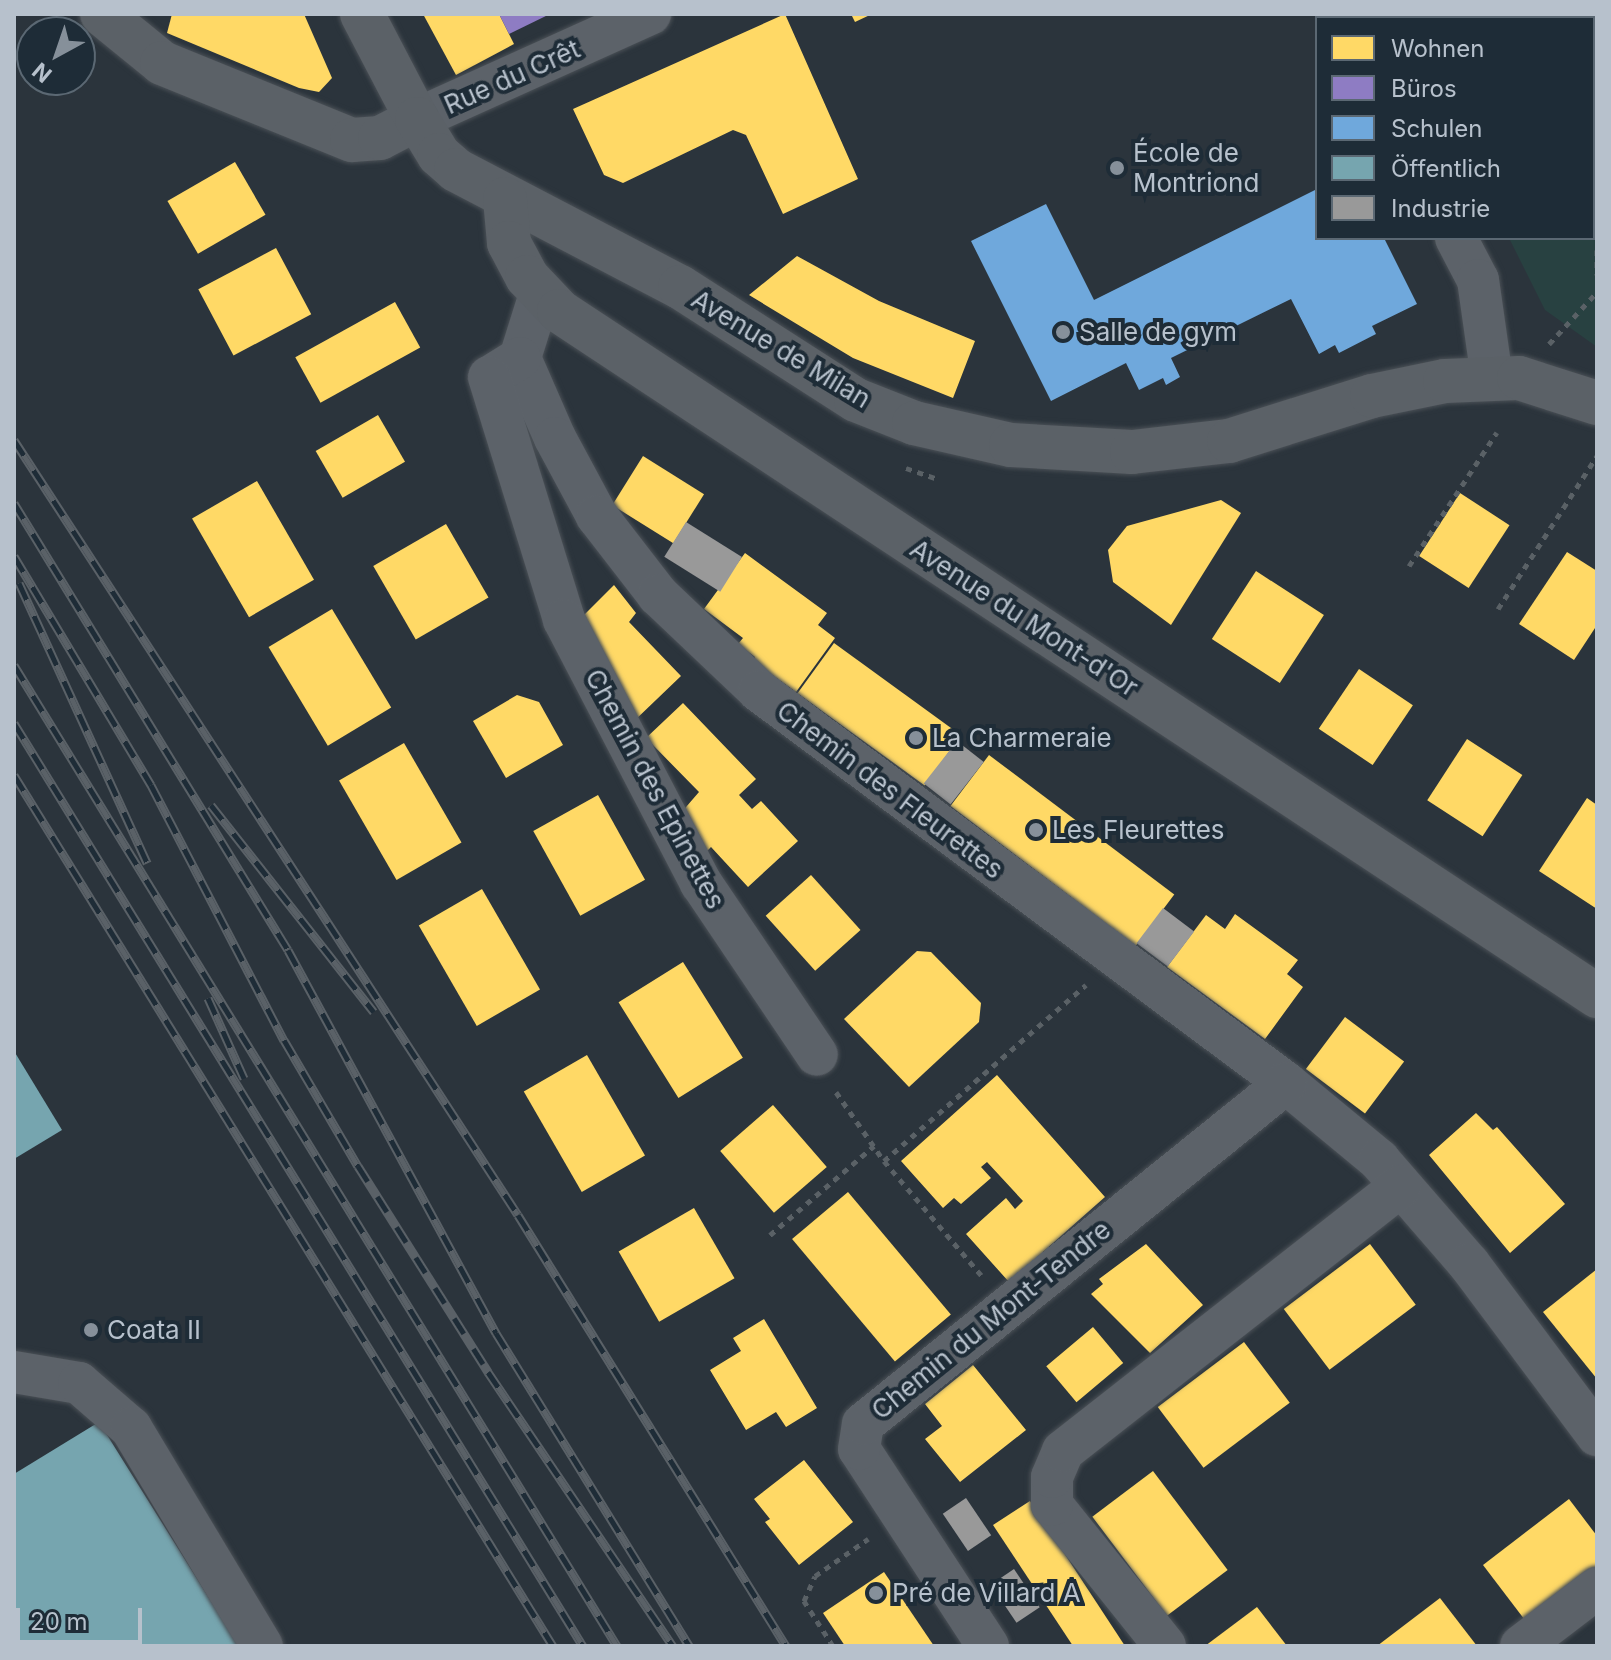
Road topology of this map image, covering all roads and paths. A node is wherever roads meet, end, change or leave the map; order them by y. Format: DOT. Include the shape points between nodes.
graph roads {
  1 [pos="102,14"];
  2 [pos="362,14"];
  3 [pos="650,14"];
  4 [pos="417,119"];
  5 [pos="505,199"];
  6 [pos="1457,240"];
  7 [pos="1597,250"];
  8 [pos="1597,275"];
  9 [pos="1597,292"];
  10 [pos="540,294"];
  11 [pos="520,358"];
  12 [pos="1506,378"];
  13 [pos="1597,403"];
  14 [pos="1497,432"];
  15 [pos="1597,456"];
  16 [pos="910,470"];
  17 [pos="935,478"];
  18 [pos="1409,566"];
  19 [pos="1498,609"];
  20 [pos="1114,960"];
  21 [pos="1597,996"];
  22 [pos="817,1055"];
  23 [pos="1286,1083"];
  24 [pos="874,1146"];
  25 [pos="884,1161"];
  26 [pos="1401,1186"];
  27 [pos="770,1235"];
  28 [pos="1007,1305"];
  29 [pos="14,1372"];
  30 [pos="1597,1435"];
  31 [pos="902,1515"];
  32 [pos="1597,1588"];
  33 [pos="262,1646"];
  34 [pos="833,1646"];
  35 [pos="988,1646"];
  36 [pos="1165,1646"];
  37 [pos="1521,1646"];
  1 -- 4 [label="street" via="162,63 352,140 380,138"];
  2 -- 4 [label="street, Avenue de Milan"];
  3 -- 4 [label="street, Rue du Crêt"];
  4 -- 5 [label="street, Avenue de Milan" via="439,155"];
  5 -- 10 [label="street, Avenue du Mont-d'Or" via="509,243"];
  5 -- 12 [label="street, Avenue de Milan" via="680,287 856,400 914,423 1011,445 1132,452 1229,441 1372,396 1445,381"];
  6 -- 12 [label="street" via="1478,280"];
  7 -- 8 [label="path"];
  9 -- 12 [label="path"];
  10 -- 11 [label="street"];
  10 -- 21 [label="street, Avenue du Mont-d'Or" via="617,350"];
  11 -- 20 [label="street, Chemin des Fleurettes" via="597,516 658,595 759,691"];
  11 -- 22 [label="street, Chemin des Epinettes" via="489,377 564,620 701,883"];
  12 -- 13 [label="street, Avenue de Milan"];
  14 -- 18 [label="path"];
  15 -- 19 [label="path"];
  16 -- 17 [label="path"];
  20 -- 23 [label="street, Chemin des Fleurettes"];
  20 -- 25 [label="path"];
  22 -- 24 [label="path" via="844,1107"];
  23 -- 26 [label="street, Chemin des Fleurettes" via="1379,1160"];
  23 -- 28 [label="street, Chemin du Mont-Tendre"];
  24 -- 25 [label="path"];
  24 -- 27 [label="path"];
  25 -- 28 [label="path"];
  26 -- 30 [label="street, Chemin des Fleurettes" via="1469,1264"];
  26 -- 36 [label="street" via="1063,1451 1052,1477 1052,1505"];
  28 -- 31 [label="street, Chemin du Mont-Tendre" via="863,1424 859,1449"];
  29 -- 33 [label="street" via="79,1383 131,1428"];
  31 -- 34 [label="path" via="815,1576 804,1601"];
  31 -- 35 [label="street, Chemin du Mont-Tendre"];
  32 -- 37 [label="street"];
}
